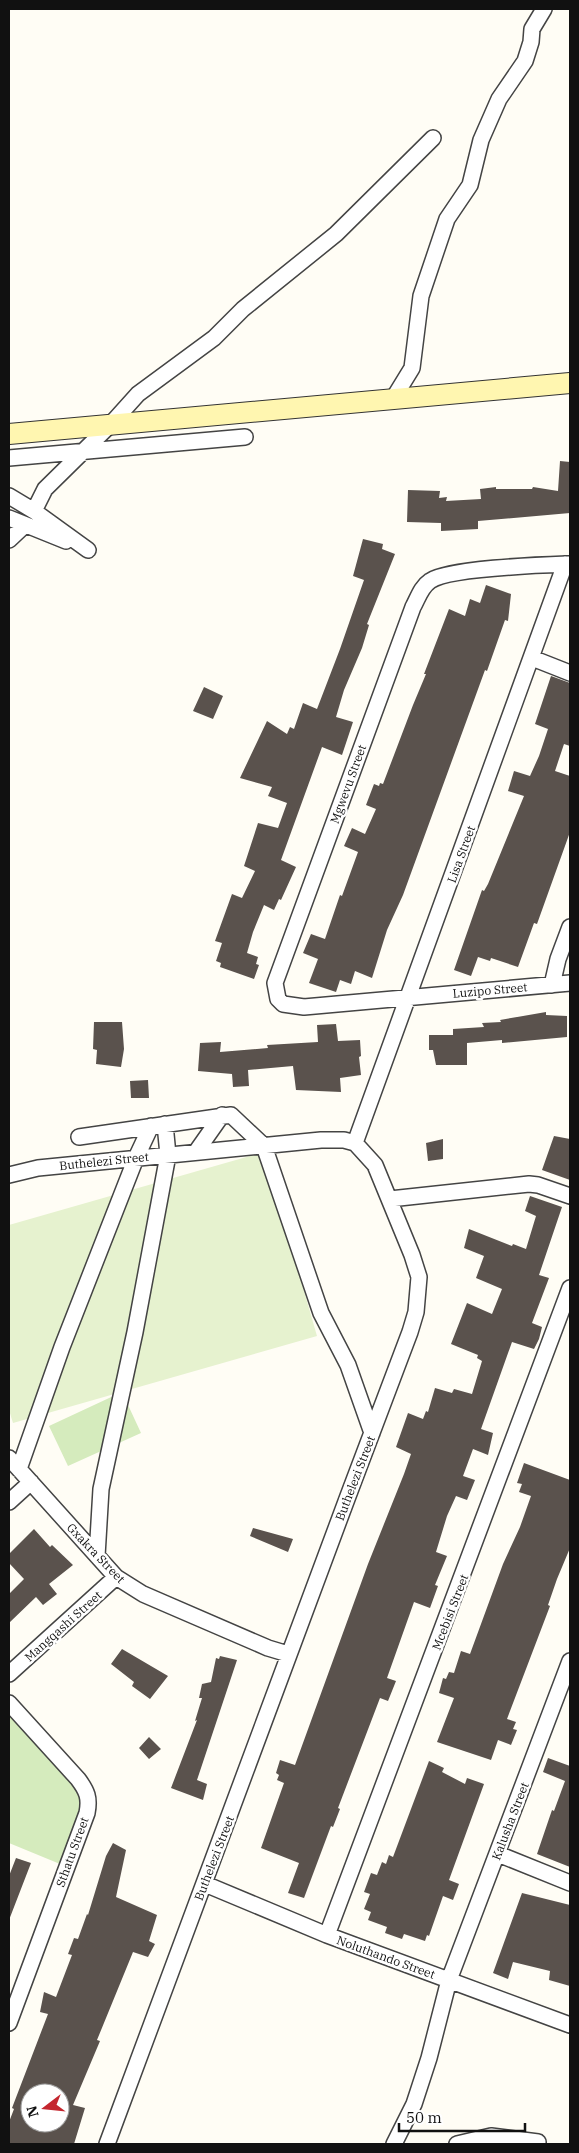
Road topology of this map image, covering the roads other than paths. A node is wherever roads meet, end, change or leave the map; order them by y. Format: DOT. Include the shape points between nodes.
graph roads {
  1 [pos="544,9"];
  2 [pos="433,138"];
  3 [pos="570,383"];
  4 [pos="393,399"];
  5 [pos="111,424"];
  6 [pos="9,434"];
  7 [pos="245,436"];
  8 [pos="83,451"];
  9 [pos="9,458"];
  10 [pos="9,496"];
  11 [pos="34,511"];
  12 [pos="9,518"];
  13 [pos="25,524"];
  14 [pos="9,540"];
  15 [pos="568,564"];
  16 [pos="532,658"];
  17 [pos="570,673"];
  18 [pos="570,927"];
  19 [pos="570,983"];
  20 [pos="552,985"];
  21 [pos="409,996"];
  22 [pos="222,1115"];
  23 [pos="158,1125"];
  24 [pos="79,1137"];
  25 [pos="355,1143"];
  26 [pos="264,1146"];
  27 [pos="196,1152"];
  28 [pos="168,1155"];
  29 [pos="136,1158"];
  30 [pos="9,1175"];
  31 [pos="570,1196"];
  32 [pos="390,1199"];
  33 [pos="570,1288"];
  34 [pos="372,1433"];
  35 [pos="14,1463"];
  36 [pos="31,1482"];
  37 [pos="9,1502"];
  38 [pos="97,1556"];
  39 [pos="116,1577"];
  40 [pos="288,1654"];
  41 [pos="570,1661"];
  42 [pos="9,1674"];
  43 [pos="9,1703"];
  44 [pos="498,1854"];
  45 [pos="570,1883"];
  46 [pos="205,1884"];
  47 [pos="327,1935"];
  48 [pos="449,1980"];
  49 [pos="9,2023"];
  50 [pos="570,2024"];
  51 [pos="538,2142"];
  52 [pos="107,2144"];
  53 [pos="394,2144"];
  54 [pos="457,2144"];
  1 -- 4 [label="street" via="532,29 525,61 499,99 481,140 470,185 447,219 421,296 412,368"];
  2 -- 5 [label="street" via="336,234 243,309 214,338 138,394"];
  3 -- 4 [label="main road"];
  4 -- 5 [label="main road"];
  5 -- 6 [label="main road"];
  5 -- 8 [label="street"];
  7 -- 8 [label="street"];
  8 -- 9 [label="street"];
  8 -- 11 [label="street" via="45,489"];
  10 -- 11 [label="street"];
  11 -- 13 [label="street" via="88,550"];
  12 -- 13 [label="street"];
  13 -- 14 [label="street"];
  15 -- 16 [label="street, Lisa Street"];
  15 -- 21 [label="street, Mgwevu Street" via="450,573 433,579 422,590 275,983 278,999 292,1007"];
  16 -- 17 [label="street"];
  16 -- 21 [label="street, Lisa Street"];
  18 -- 20 [label="street"];
  19 -- 20 [label="street, Luzipo Street"];
  20 -- 21 [label="street, Luzipo Street"];
  21 -- 25 [label="street, Lisa Street"];
  22 -- 23 [label="street"];
  22 -- 26 [label="street" via="231,1115"];
  22 -- 27 [label="street"];
  23 -- 24 [label="street"];
  23 -- 28 [label="street"];
  23 -- 29 [label="street"];
  25 -- 26 [label="street, Buthelezi Street" via="321,1140"];
  25 -- 32 [label="street, Buthelezi Street" via="375,1165"];
  26 -- 27 [label="street, Buthelezi Street"];
  26 -- 34 [label="street" via="320,1313 348,1365"];
  27 -- 28 [label="street, Buthelezi Street"];
  28 -- 29 [label="street, Buthelezi Street"];
  28 -- 38 [label="street" via="139,1314 101,1488"];
  29 -- 30 [label="street, Buthelezi Street" via="38,1168"];
  29 -- 35 [label="street"];
  31 -- 32 [label="street" via="529,1184"];
  32 -- 34 [label="street, Buthelezi Street" via="415,1263 419,1277 418,1294 410,1332"];
  33 -- 47 [label="street, Mcebisi Street"];
  34 -- 40 [label="street, Buthelezi Street"];
  35 -- 36 [label="street, Gxakra Street"];
  36 -- 37 [label="street"];
  36 -- 38 [label="street, Gxakra Street"];
  38 -- 39 [label="street, Gxakra Street"];
  39 -- 40 [label="street, Gxakra Street" via="143,1594"];
  39 -- 42 [label="street, Mangqashi Street"];
  40 -- 46 [label="street, Buthelezi Street"];
  41 -- 44 [label="street, Kalusha Street"];
  43 -- 49 [label="street, Sthatu Street" via="78,1779 87,1790 89,1799 87,1813"];
  44 -- 45 [label="street"];
  44 -- 48 [label="street, Kalusha Street"];
  46 -- 47 [label="street, Noluthando Street"];
  46 -- 52 [label="street, Buthelezi Street"];
  47 -- 48 [label="street, Noluthando Street"];
  48 -- 50 [label="street, Noluthando Street"];
  48 -- 53 [label="street, Kalusha Street" via="417,2095"];
  51 -- 54 [label="street" via="490,2136"];
}
